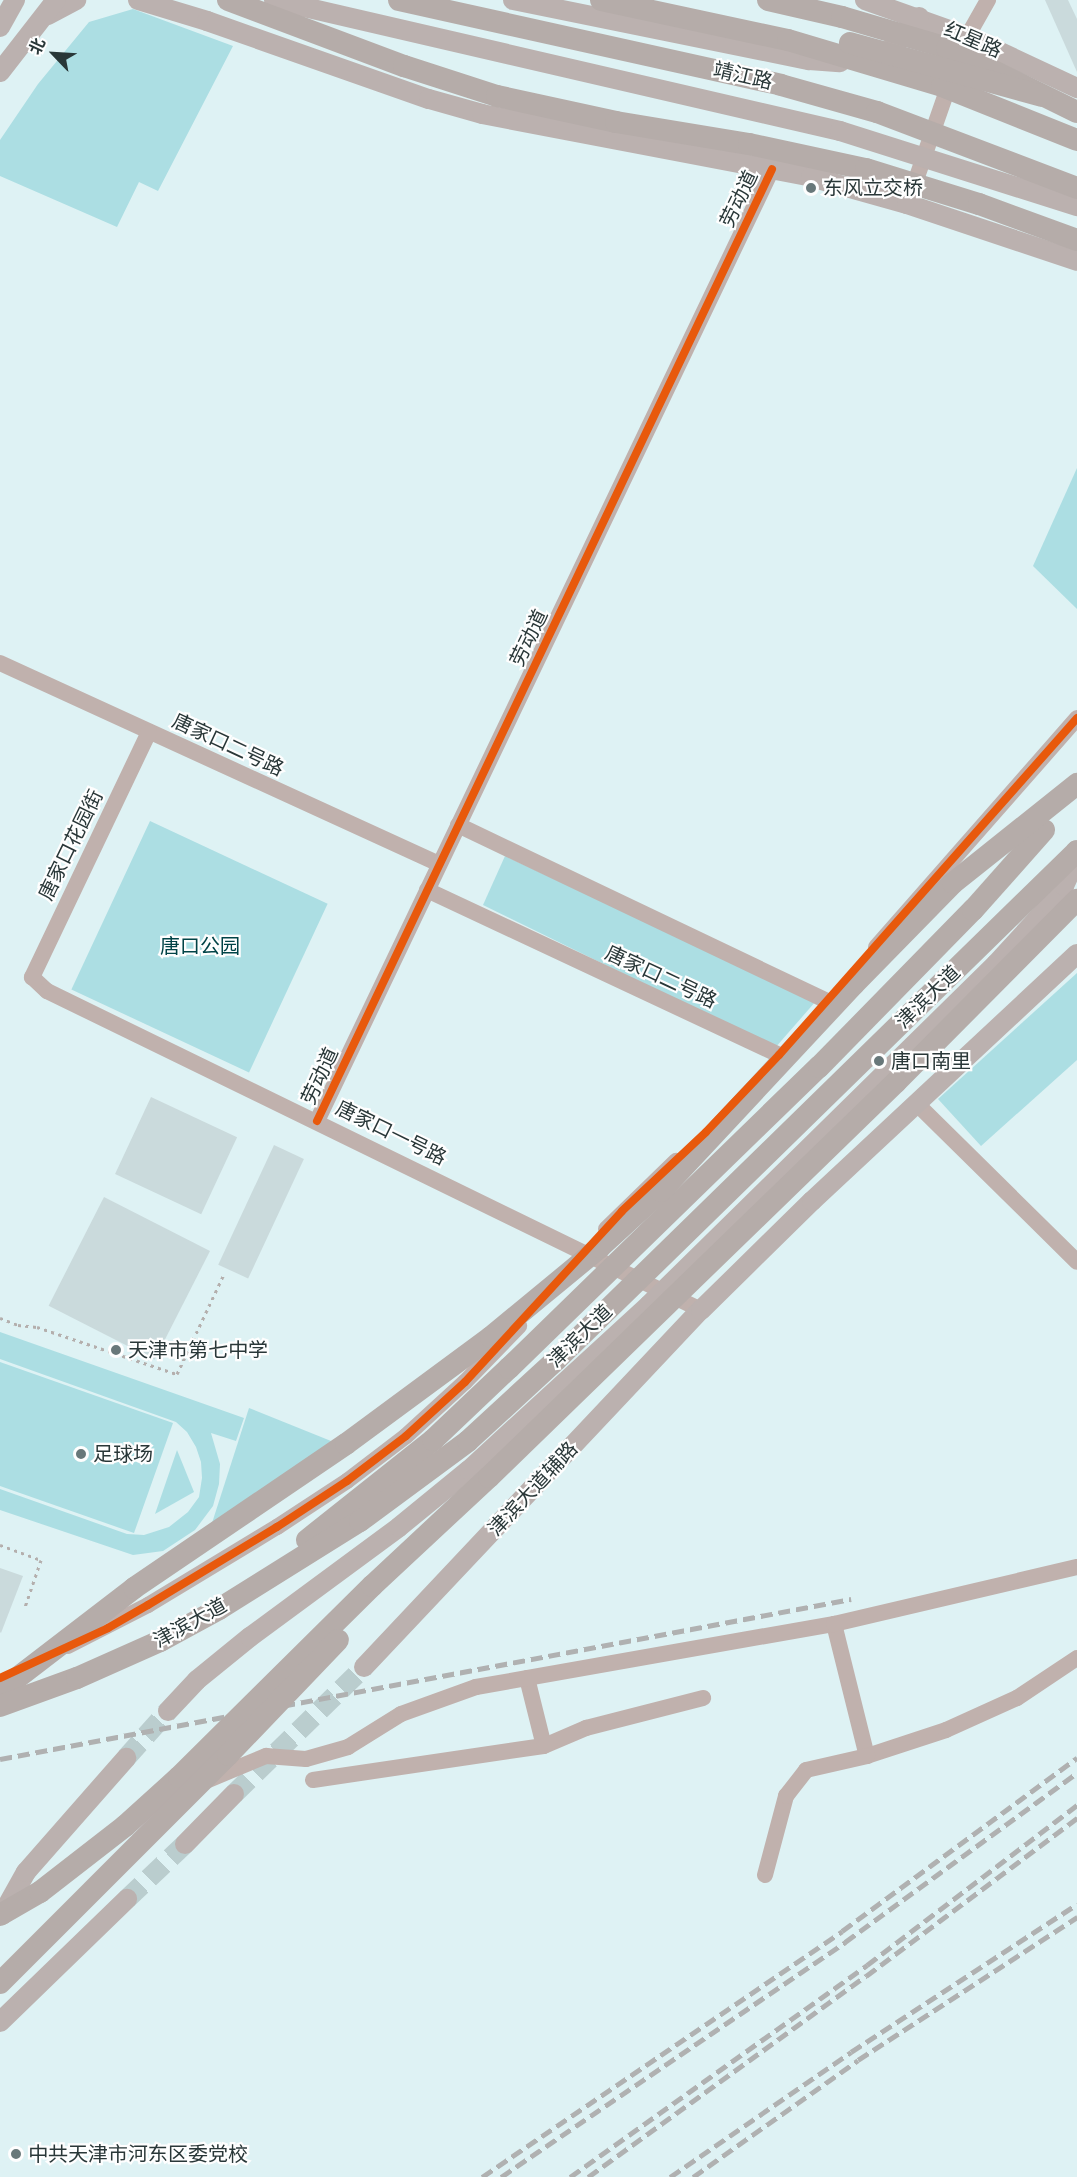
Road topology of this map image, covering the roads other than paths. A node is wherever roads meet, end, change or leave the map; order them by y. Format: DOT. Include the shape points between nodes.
graph roads {
  1 [pos="8,0"];
  2 [pos="15,0"];
  3 [pos="56,0"];
  4 [pos="75,0"];
  5 [pos="138,0"];
  6 [pos="228,0"];
  7 [pos="274,0"];
  8 [pos="399,0"];
  9 [pos="513,0"];
  10 [pos="601,0"];
  11 [pos="644,0"];
  12 [pos="768,0"];
  13 [pos="865,0"];
  14 [pos="988,0"];
  15 [pos="919,17"];
  16 [pos="1,26"];
  17 [pos="34,26"];
  18 [pos="966,36"];
  19 [pos="0,72"];
  20 [pos="1077,88"];
  21 [pos="1042,96"];
  22 [pos="1077,112"];
  23 [pos="1077,140"];
  24 [pos="772,169"];
  25 [pos="1077,188"];
  26 [pos="908,204"];
  27 [pos="1077,206"];
  28 [pos="1077,240"];
  29 [pos="1077,261"];
  30 [pos="0,663"];
  31 [pos="1077,718"];
  32 [pos="149,732"];
  33 [pos="1077,786"];
  34 [pos="458,825"];
  35 [pos="1077,849"];
  36 [pos="439,864"];
  37 [pos="427,890"];
  38 [pos="1077,900"];
  39 [pos="1077,918"];
  40 [pos="1077,954"];
  41 [pos="32,977"];
  42 [pos="828,1001"];
  43 [pos="779,1055"];
  44 [pos="896,1082"];
  45 [pos="916,1103"];
  46 [pos="317,1121"];
  47 [pos="585,1252"];
  48 [pos="1077,1262"];
  49 [pos="664,1291"];
  50 [pos="701,1310"];
  51 [pos="479,1473"];
  52 [pos="1077,1567"];
  53 [pos="253,1587"];
  54 [pos="834,1624"];
  55 [pos="1077,1658"];
  56 [pos="364,1667"];
  57 [pos="0,1678"];
  58 [pos="527,1678"];
  59 [pos="0,1691"];
  60 [pos="703,1698"];
  61 [pos="0,1706"];
  62 [pos="168,1711"];
  63 [pos="544,1746"];
  64 [pos="867,1756"];
  65 [pos="126,1758"];
  66 [pos="313,1780"];
  67 [pos="234,1794"];
  68 [pos="184,1844"];
  69 [pos="765,1875"];
  70 [pos="127,1899"];
  71 [pos="0,1917"];
  72 [pos="0,1976"];
  73 [pos="0,1983"];
  74 [pos="0,2022"];
  1 -- 16 [label="main road"];
  2 -- 16 [label="main road"];
  3 -- 17 [label="main road"];
  4 -- 17 [label="main road"];
  5 -- 24 [label="main road" via="482,114"];
  6 -- 28 [label="highway, bridge" via="404,66 497,96 866,169"];
  7 -- 27 [label="main road, bridge" via="840,131"];
  8 -- 25 [label="highway, 靖江路, bridge" via="781,85 877,112"];
  9 -- 15 [label="main road" via="809,60 856,63 886,53"];
  10 -- 23 [label="highway, bridge" via="788,40 942,86"];
  11 -- 21 [label="highway, bridge" via="807,32"];
  12 -- 21 [label="highway, bridge" via="948,48"];
  13 -- 15 [label="main road, 红星路"];
  14 -- 18 [label="street"];
  15 -- 18 [label="main road, 红星路"];
  17 -- 19 [label="main road"];
  18 -- 20 [label="main road, 红星路"];
  18 -- 26 [label="street"];
  21 -- 22 [label="highway, bridge"];
  24 -- 26 [label="main road"];
  24 -- 34 [label="street, 劳动道"];
  26 -- 29 [label="main road"];
  30 -- 32 [label="street, 唐家口二号路"];
  31 -- 42 [label="street"];
  32 -- 36 [label="street, 唐家口二号路"];
  32 -- 41 [label="street, 唐家口花园街"];
  33 -- 53 [label="highway, bridge" via="973,910 764,1120 432,1440"];
  33 -- 59 [label="highway, bridge" via="953,883 661,1191 600,1247 490,1337 355,1438 134,1588"];
  34 -- 36 [label="street, 劳动道"];
  34 -- 42 [label="street"];
  35 -- 49 [label="main road" via="1064,886 996,964"];
  35 -- 53 [label="highway, 津滨大道, bridge" via="468,1442 360,1521"];
  36 -- 37 [label="street, 劳动道"];
  37 -- 43 [label="street, 唐家口二号路"];
  37 -- 46 [label="street, 劳动道"];
  38 -- 44 [label="highway, 津滨大道"];
  39 -- 44 [label="highway" via="997,997"];
  40 -- 45 [label="main road, 津滨大道辅路"];
  41 -- 46 [label="street, 唐家口一号路" via="46,991"];
  42 -- 43 [label="street"];
  43 -- 47 [label="street"];
  44 -- 51 [label="highway, 津滨大道, bridge"];
  45 -- 48 [label="street"];
  45 -- 50 [label="main road, 津滨大道辅路"];
  46 -- 47 [label="street, 唐家口一号路"];
  47 -- 49 [label="street, 唐家口一号路"];
  47 -- 57 [label="street" via="465,1382 406,1436 347,1481 118,1622"];
  49 -- 50 [label="street, 唐家口一号路"];
  49 -- 51 [label="main road"];
  50 -- 56 [label="main road, 津滨大道辅路"];
  51 -- 62 [label="main road, 津滨大道" via="250,1637 197,1680"];
  51 -- 71 [label="highway, bridge" via="372,1586 125,1826"];
  51 -- 73 [label="highway, bridge" via="355,1623"];
  52 -- 54 [label="street"];
  53 -- 61 [label="highway, 津滨大道, bridge" via="160,1641 77,1678"];
  54 -- 58 [label="street"];
  54 -- 64 [label="street"];
  55 -- 64 [label="street" via="1017,1698 946,1730"];
  58 -- 63 [label="street"];
  58 -- 72 [label="street" via="476,1687 401,1714 348,1748 306,1759 266,1756 209,1779"];
  60 -- 63 [label="street" via="586,1728"];
  63 -- 66 [label="street"];
  64 -- 69 [label="street" via="806,1770 786,1796"];
  65 -- 71 [label="main road" via="26,1872"];
  67 -- 68 [label="main road"];
  70 -- 74 [label="main road"];
}
